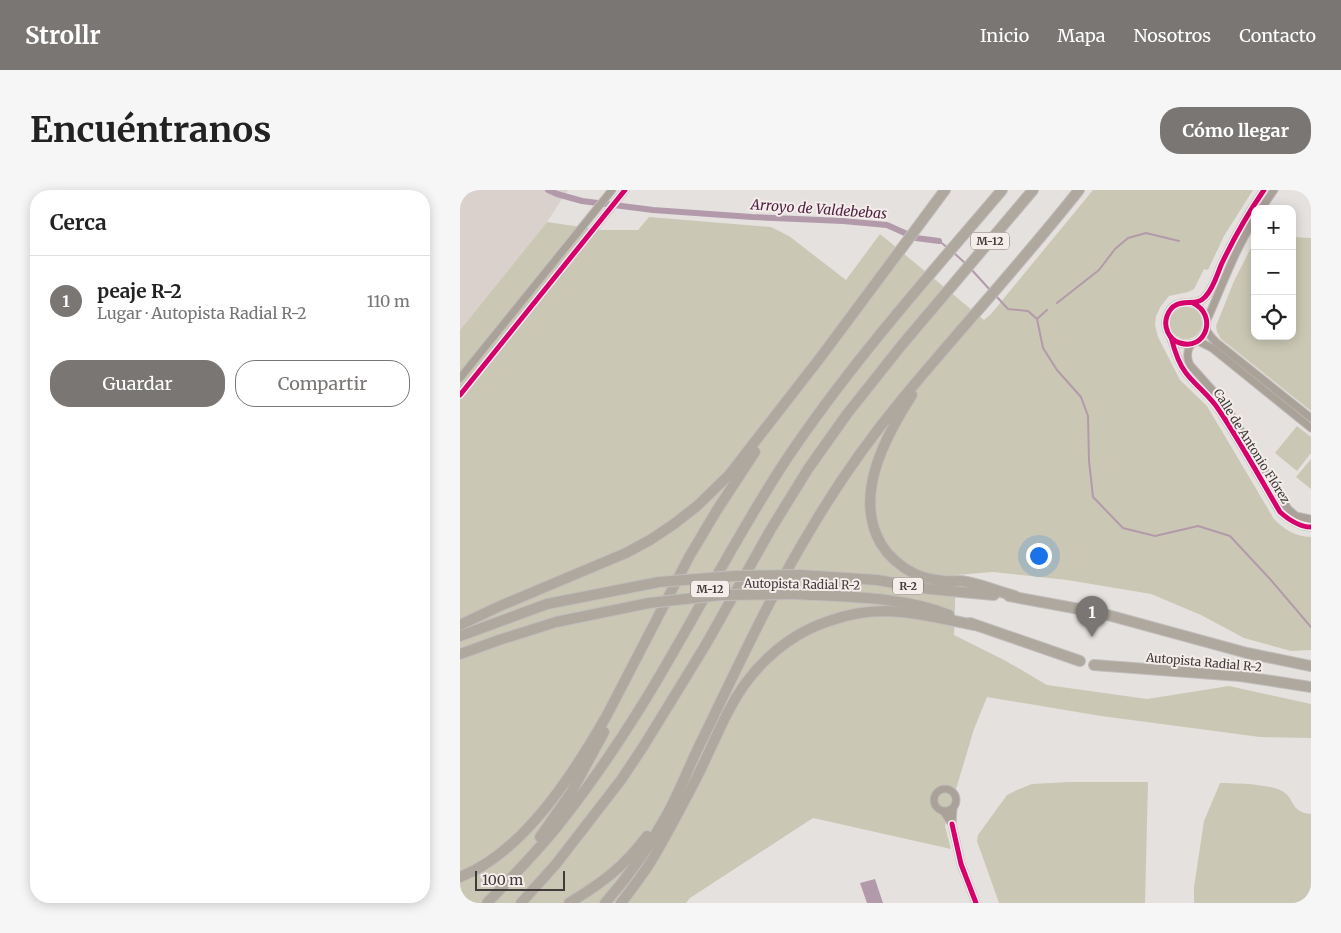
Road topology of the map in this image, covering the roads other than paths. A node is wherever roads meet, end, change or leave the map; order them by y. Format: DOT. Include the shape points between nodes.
graph roads {
  1 [pos="612,190"];
  2 [pos="625,190"];
  3 [pos="945,190"];
  4 [pos="1002,190"];
  5 [pos="1079,190"];
  6 [pos="1264,190"];
  7 [pos="1274,190"];
  8 [pos="1032,191"];
  9 [pos="1264,205"];
  10 [pos="1251,224"];
  11 [pos="1193,303"];
  12 [pos="1207,320"];
  13 [pos="1206,330"];
  14 [pos="1171,337"];
  15 [pos="1194,342"];
  16 [pos="938,357"];
  17 [pos="820,358"];
  18 [pos="460,378"];
  19 [pos="460,395"];
  20 [pos="1311,418"];
  21 [pos="1311,428"];
  22 [pos="1311,519"];
  23 [pos="1311,528"];
  24 [pos="1015,596"];
  25 [pos="1090,611"];
  26 [pos="1104,614"];
  27 [pos="657,620"];
  28 [pos="460,625"];
  29 [pos="974,625"];
  30 [pos="460,636"];
  31 [pos="460,654"];
  32 [pos="1080,661"];
  33 [pos="1094,665"];
  34 [pos="1311,666"];
  35 [pos="1311,686"];
  36 [pos="689,768"];
  37 [pos="953,809"];
  38 [pos="943,811"];
  39 [pos="952,824"];
  40 [pos="460,877"];
  41 [pos="487,903"];
  42 [pos="521,903"];
  43 [pos="569,903"];
  44 [pos="605,903"];
  45 [pos="621,903"];
  46 [pos="976,903"];
  1 -- 18 [label="street"];
  2 -- 19 [label="street"];
  3 -- 17 [label="highway"];
  4 -- 41 [label="highway, M-12" via="819,413 749,520 647,698 591,783 545,841"];
  5 -- 16 [label="highway"];
  6 -- 11 [label="street" via="1242,223 1211,289 1204,299"];
  7 -- 9 [label="street"];
  8 -- 42 [label="highway, M-12" via="847,414 771,529 644,747 556,864"];
  10 -- 12 [label="street"];
  11 -- 12 [label="street" via="1203,310"];
  11 -- 14 [label="street" via="1179,303 1169,312 1166,328"];
  12 -- 13 [label="street"];
  13 -- 15 [label="street"];
  13 -- 20 [label="street" via="1216,342"];
  14 -- 15 [label="street" via="1180,343"];
  14 -- 23 [label="street, Calle de Antonio Flórez" via="1183,369 1220,411 1280,512 1292,522"];
  15 -- 21 [label="street" via="1212,348"];
  15 -- 22 [label="street, Calle de Antonio Flórez" via="1187,354 1190,365 1224,403 1288,509 1296,516"];
  16 -- 24 [label="highway" via="904,408 882,452 872,487 872,522 888,554 909,571 935,580 967,582"];
  16 -- 36 [label="highway" via="880,427 808,533 766,610"];
  17 -- 27 [label="highway" via="726,496 689,557"];
  17 -- 28 [label="highway" via="729,475 698,506 674,524 626,553"];
  24 -- 25 [label="highway, Autopista Radial R-2 / R-2"];
  24 -- 30 [label="highway, Autopista Radial R-2 / R-2, bridge" via="929,589 877,580 801,575 734,576 659,582 547,604"];
  26 -- 34 [label="highway, Autopista Radial R-2" via="1247,653"];
  27 -- 40 [label="highway" via="598,732 554,795 499,854"];
  27 -- 41 [label="highway" via="620,701 572,791"];
  29 -- 31 [label="highway, Autopista Radial R-2 / R-2, bridge" via="933,609 884,600 793,594 721,595 649,602 556,622"];
  29 -- 32 [label="highway, Autopista Radial R-2 / R-2"];
  29 -- 45 [label="highway" via="906,612 844,616 798,634 769,656 728,711 650,864"];
  33 -- 35 [label="highway, Autopista Radial R-2" via="1240,676"];
  36 -- 43 [label="highway" via="654,827 630,858"];
  36 -- 44 [label="highway" via="665,818 620,887"];
  37 -- 38 [label="street"];
  37 -- 38 [label="street" via="957,800 955,794 941,790 934,796 934,803"];
  37 -- 39 [label="street"];
  38 -- 39 [label="street"];
  39 -- 46 [label="street" via="961,864"];
}
